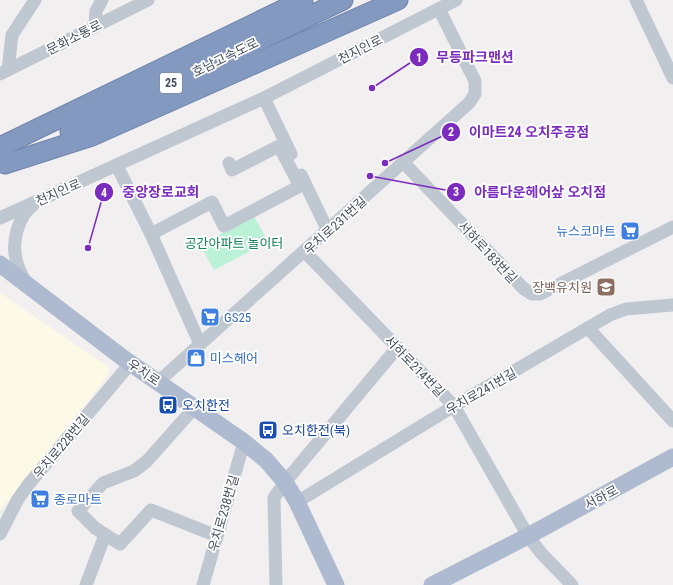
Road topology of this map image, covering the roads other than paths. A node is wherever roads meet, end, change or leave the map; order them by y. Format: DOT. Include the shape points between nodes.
graph roads {
  1 [pos="35,0"];
  2 [pos="102,0"];
  3 [pos="148,0"];
  4 [pos="303,0"];
  5 [pos="343,0"];
  6 [pos="398,0"];
  7 [pos="456,0"];
  8 [pos="636,0"];
  9 [pos="439,9"];
  10 [pos="95,26"];
  11 [pos="4,72"];
  12 [pos="673,78"];
  13 [pos="264,98"];
  14 [pos="2,159"];
  15 [pos="404,162"];
  16 [pos="229,163"];
  17 [pos="117,166"];
  18 [pos="37,202"];
  19 [pos="0,218"];
  20 [pos="673,226"];
  21 [pos="328,231"];
  22 [pos="151,234"];
  23 [pos="305,252"];
  24 [pos="0,264"];
  25 [pos="27,285"];
  26 [pos="673,305"];
  27 [pos="588,328"];
  28 [pos="200,344"];
  29 [pos="397,348"];
  30 [pos="130,364"];
  31 [pos="158,382"];
  32 [pos="454,406"];
  33 [pos="195,407"];
  34 [pos="673,422"];
  35 [pos="244,442"];
  36 [pos="673,457"];
  37 [pos="285,482"];
  38 [pos="297,502"];
  39 [pos="0,534"];
  40 [pos="105,535"];
  41 [pos="217,536"];
  42 [pos="528,536"];
  43 [pos="86,585"];
  44 [pos="203,585"];
  45 [pos="276,585"];
  46 [pos="336,585"];
  47 [pos="432,585"];
  48 [pos="572,585"];
  1 -- 11 [label="street" via="12,35"];
  2 -- 10 [label="street" via="96,11"];
  3 -- 10 [label="street, 문화소통로"];
  4 -- 14 [label="highway, 호남고속도로 / 25"];
  5 -- 14 [label="highway, 호남고속도로 / 25"];
  6 -- 14 [label="highway" via="92,136"];
  7 -- 9 [label="street, 천지인로"];
  8 -- 12 [label="street"];
  9 -- 13 [label="street, 천지인로"];
  9 -- 15 [label="street, 우치로231번길" via="475,81 475,94 470,103"];
  10 -- 11 [label="street, 문화소통로"];
  13 -- 17 [label="street, 천지인로"];
  13 -- 21 [label="street"];
  15 -- 20 [label="street, 서하로183번길" via="524,289 532,294 540,294"];
  15 -- 21 [label="street, 우치로231번길"];
  16 -- 22 [label="street" via="232,170 279,146 300,186 224,226 212,202"];
  17 -- 18 [label="street, 천지인로"];
  17 -- 22 [label="street"];
  18 -- 19 [label="street, 천지인로"];
  18 -- 25 [label="street" via="22,218 15,242 17,264"];
  21 -- 23 [label="street, 우치로231번길"];
  22 -- 28 [label="street"];
  23 -- 28 [label="street, 우치로231번길"];
  23 -- 29 [label="street, 서하로214번길"];
  24 -- 25 [label="main road, 우치로"];
  25 -- 30 [label="main road, 우치로"];
  26 -- 27 [label="street, 우치로241번길" via="626,309"];
  27 -- 32 [label="street, 우치로241번길"];
  27 -- 34 [label="street"];
  28 -- 31 [label="street, 우치로231번길"];
  29 -- 32 [label="street, 서하로214번길"];
  29 -- 37 [label="street"];
  30 -- 31 [label="main road, 우치로"];
  30 -- 39 [label="street, 우치로228번길" via="18,499"];
  31 -- 33 [label="main road, 우치로"];
  32 -- 38 [label="street, 우치로241번길"];
  32 -- 42 [label="street, 서하로214번길"];
  33 -- 35 [label="main road, 우치로"];
  33 -- 40 [label="street" via="147,461 134,471 104,484 78,511"];
  35 -- 37 [label="main road, 우치로" via="266,460"];
  35 -- 41 [label="street, 우치로238번길"];
  36 -- 42 [label="main road, 서하로"];
  37 -- 38 [label="main road, 우치로"];
  37 -- 45 [label="street" via="274,498"];
  38 -- 46 [label="main road, 우치로"];
  40 -- 41 [label="street" via="120,544 151,510"];
  40 -- 43 [label="street"];
  41 -- 44 [label="street, 우치로238번길"];
  42 -- 47 [label="main road, 서하로"];
  42 -- 48 [label="street"];
}
